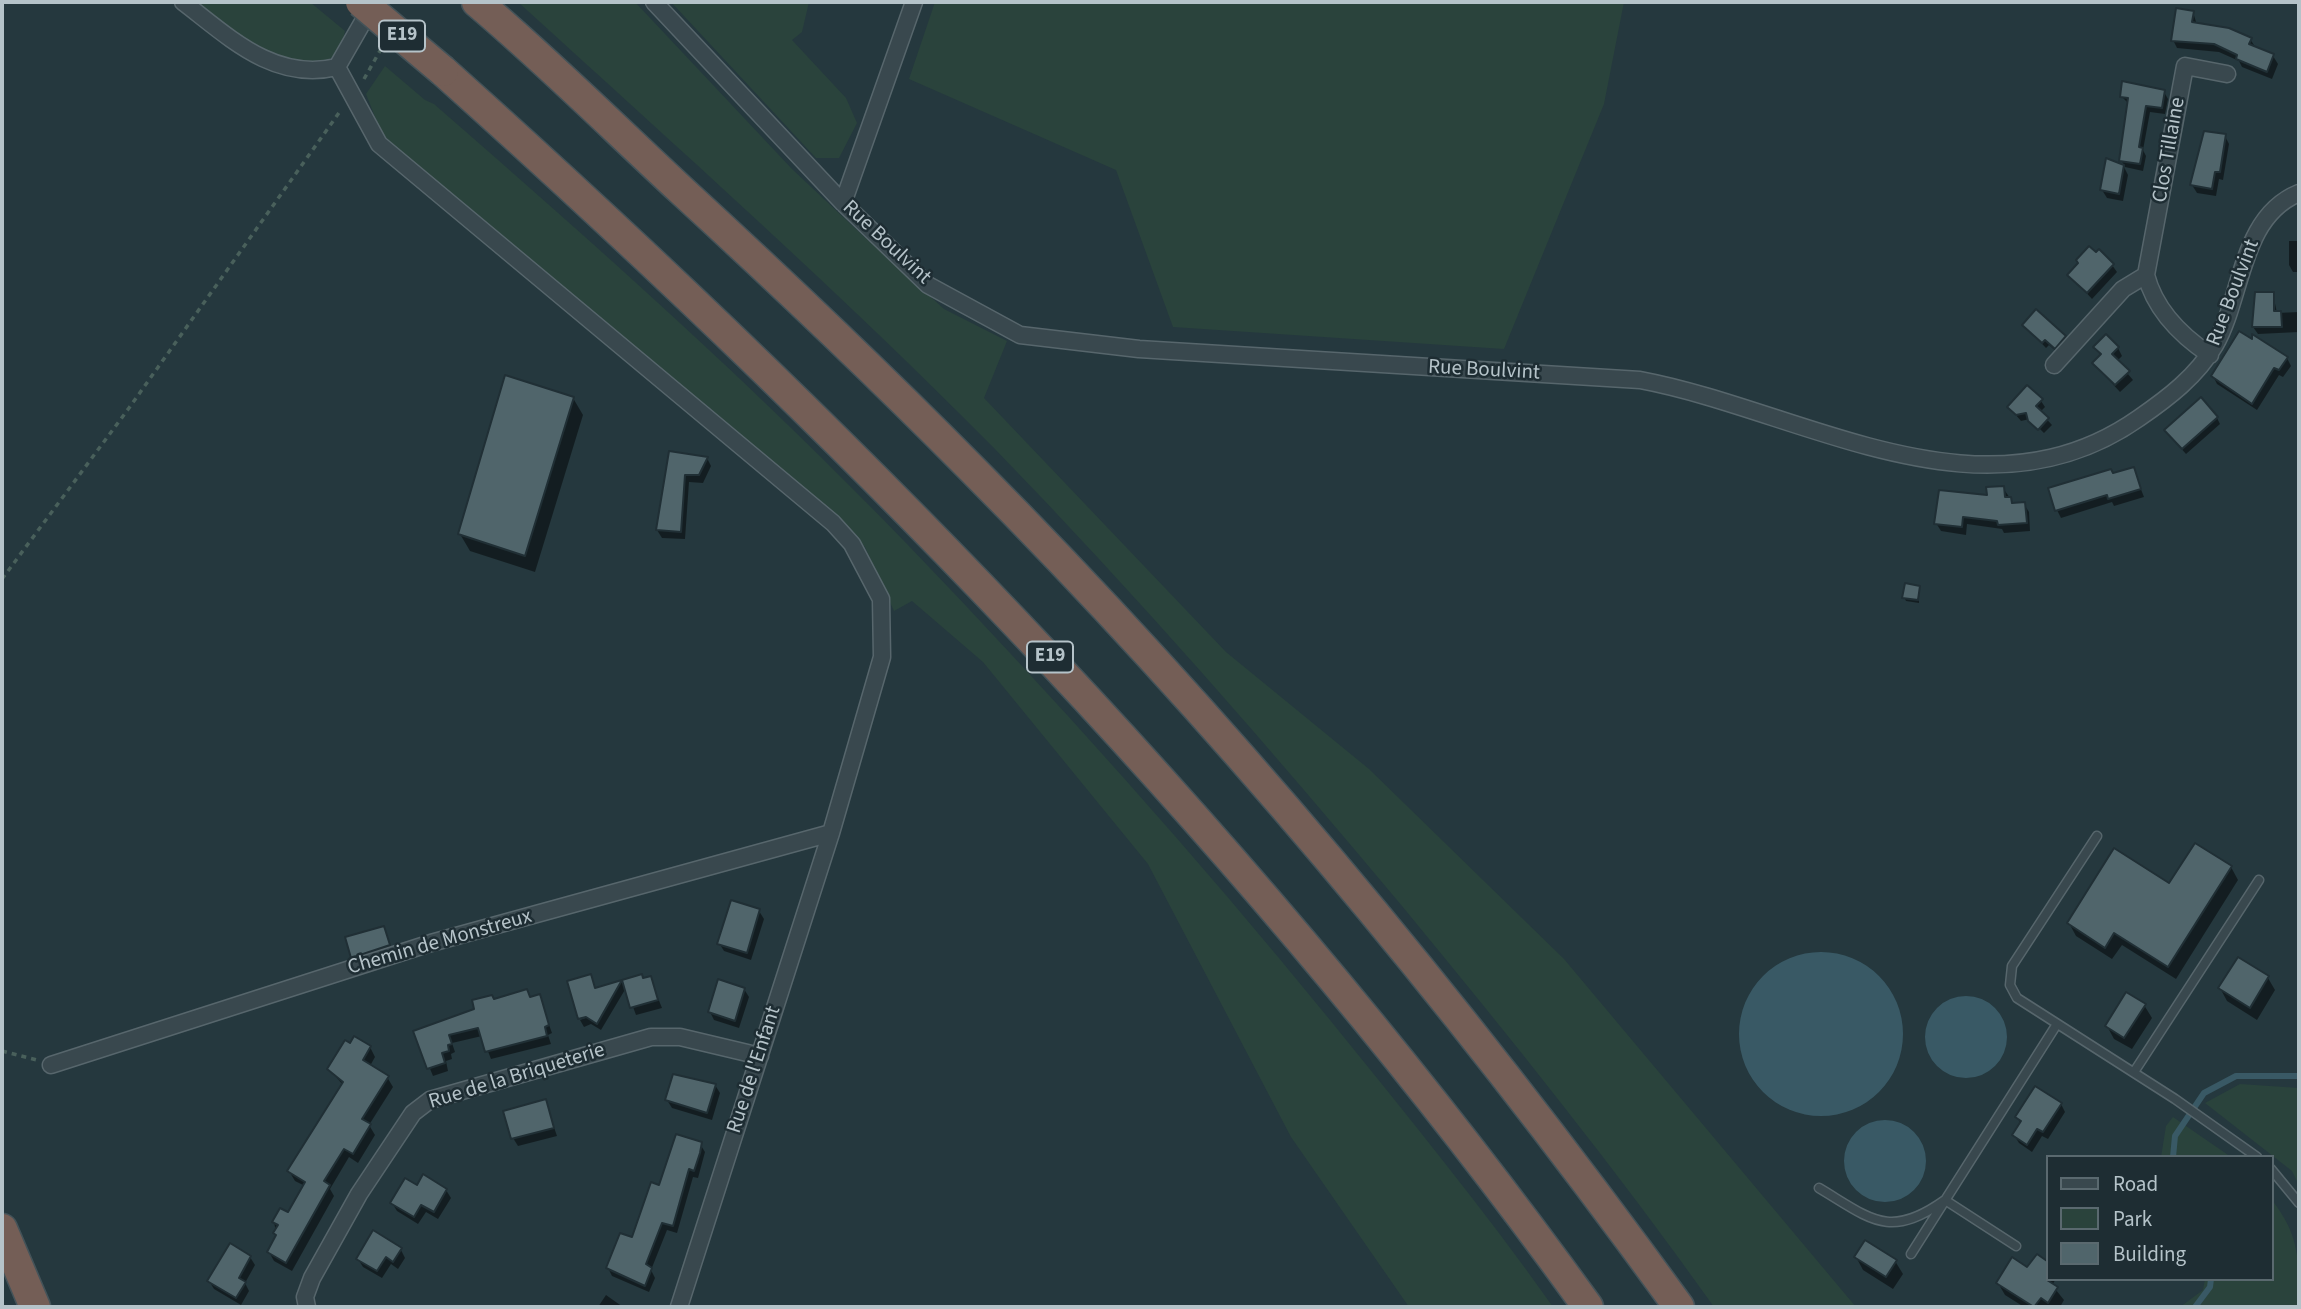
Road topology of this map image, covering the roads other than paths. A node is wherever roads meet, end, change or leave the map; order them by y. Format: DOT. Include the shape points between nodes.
graph roads {
  1 [pos="183,2"];
  2 [pos="362,2"];
  3 [pos="374,2"];
  4 [pos="654,2"];
  5 [pos="914,2"];
  6 [pos="480,4"];
  7 [pos="337,67"];
  8 [pos="2227,74"];
  9 [pos="2299,192"];
  10 [pos="843,203"];
  11 [pos="2146,275"];
  12 [pos="2210,355"];
  13 [pos="2054,365"];
  14 [pos="831,833"];
  15 [pos="2097,836"];
  16 [pos="2259,880"];
  17 [pos="2057,1024"];
  18 [pos="760,1056"];
  19 [pos="51,1065"];
  20 [pos="2134,1072"];
  21 [pos="2254,1155"];
  22 [pos="2273,1171"];
  23 [pos="1819,1188"];
  24 [pos="1945,1200"];
  25 [pos="2299,1203"];
  26 [pos="2,1229"];
  27 [pos="2016,1247"];
  28 [pos="1911,1254"];
  29 [pos="35,1307"];
  30 [pos="307,1307"];
  31 [pos="679,1307"];
  32 [pos="1588,1307"];
  33 [pos="1679,1307"];
  1 -- 7 [label="street" via="261,58 288,69 315,72"];
  2 -- 32 [label="highway, E19, bridge" via="566,181 741,346 919,520 1089,699 1251,882 1391,1051"];
  3 -- 7 [label="street"];
  4 -- 10 [label="street, Rue Boulvint"];
  5 -- 10 [label="street"];
  6 -- 33 [label="highway" via="787,287 972,469 1141,647 1307,835 1466,1026"];
  7 -- 14 [label="street, Rue de l'Enfant" via="379,144 823,514 852,544 881,599 882,657"];
  8 -- 11 [label="street, Clos Tillaine" via="2185,66"];
  9 -- 12 [label="street, Rue Boulvint" via="2264,218"];
  10 -- 12 [label="street, Rue Boulvint" via="928,285 1020,335 1153,350 1640,380 1686,389 1871,446 1970,466 2019,466 2067,455 2115,435 2183,385"];
  11 -- 12 [label="street" via="2164,316"];
  11 -- 13 [label="street" via="2123,289"];
  14 -- 18 [label="street, Rue de l'Enfant"];
  14 -- 19 [label="street, Chemin de Monstreux" via="431,943"];
  15 -- 17 [label="lane" via="2012,967 2010,985 2017,998"];
  16 -- 20 [label="lane"];
  17 -- 20 [label="lane"];
  17 -- 24 [label="lane"];
  18 -- 30 [label="street, Rue de la Briqueterie" via="680,1037 651,1037 430,1100 412,1113 359,1194 312,1278 305,1297"];
  18 -- 31 [label="street, Rue de l'Enfant"];
  20 -- 21 [label="lane"];
  22 -- 25 [label="lane"];
  23 -- 24 [label="lane" via="1875,1222 1896,1223 1923,1216"];
  24 -- 27 [label="lane"];
  24 -- 28 [label="lane"];
  26 -- 29 [label="highway"];
}
